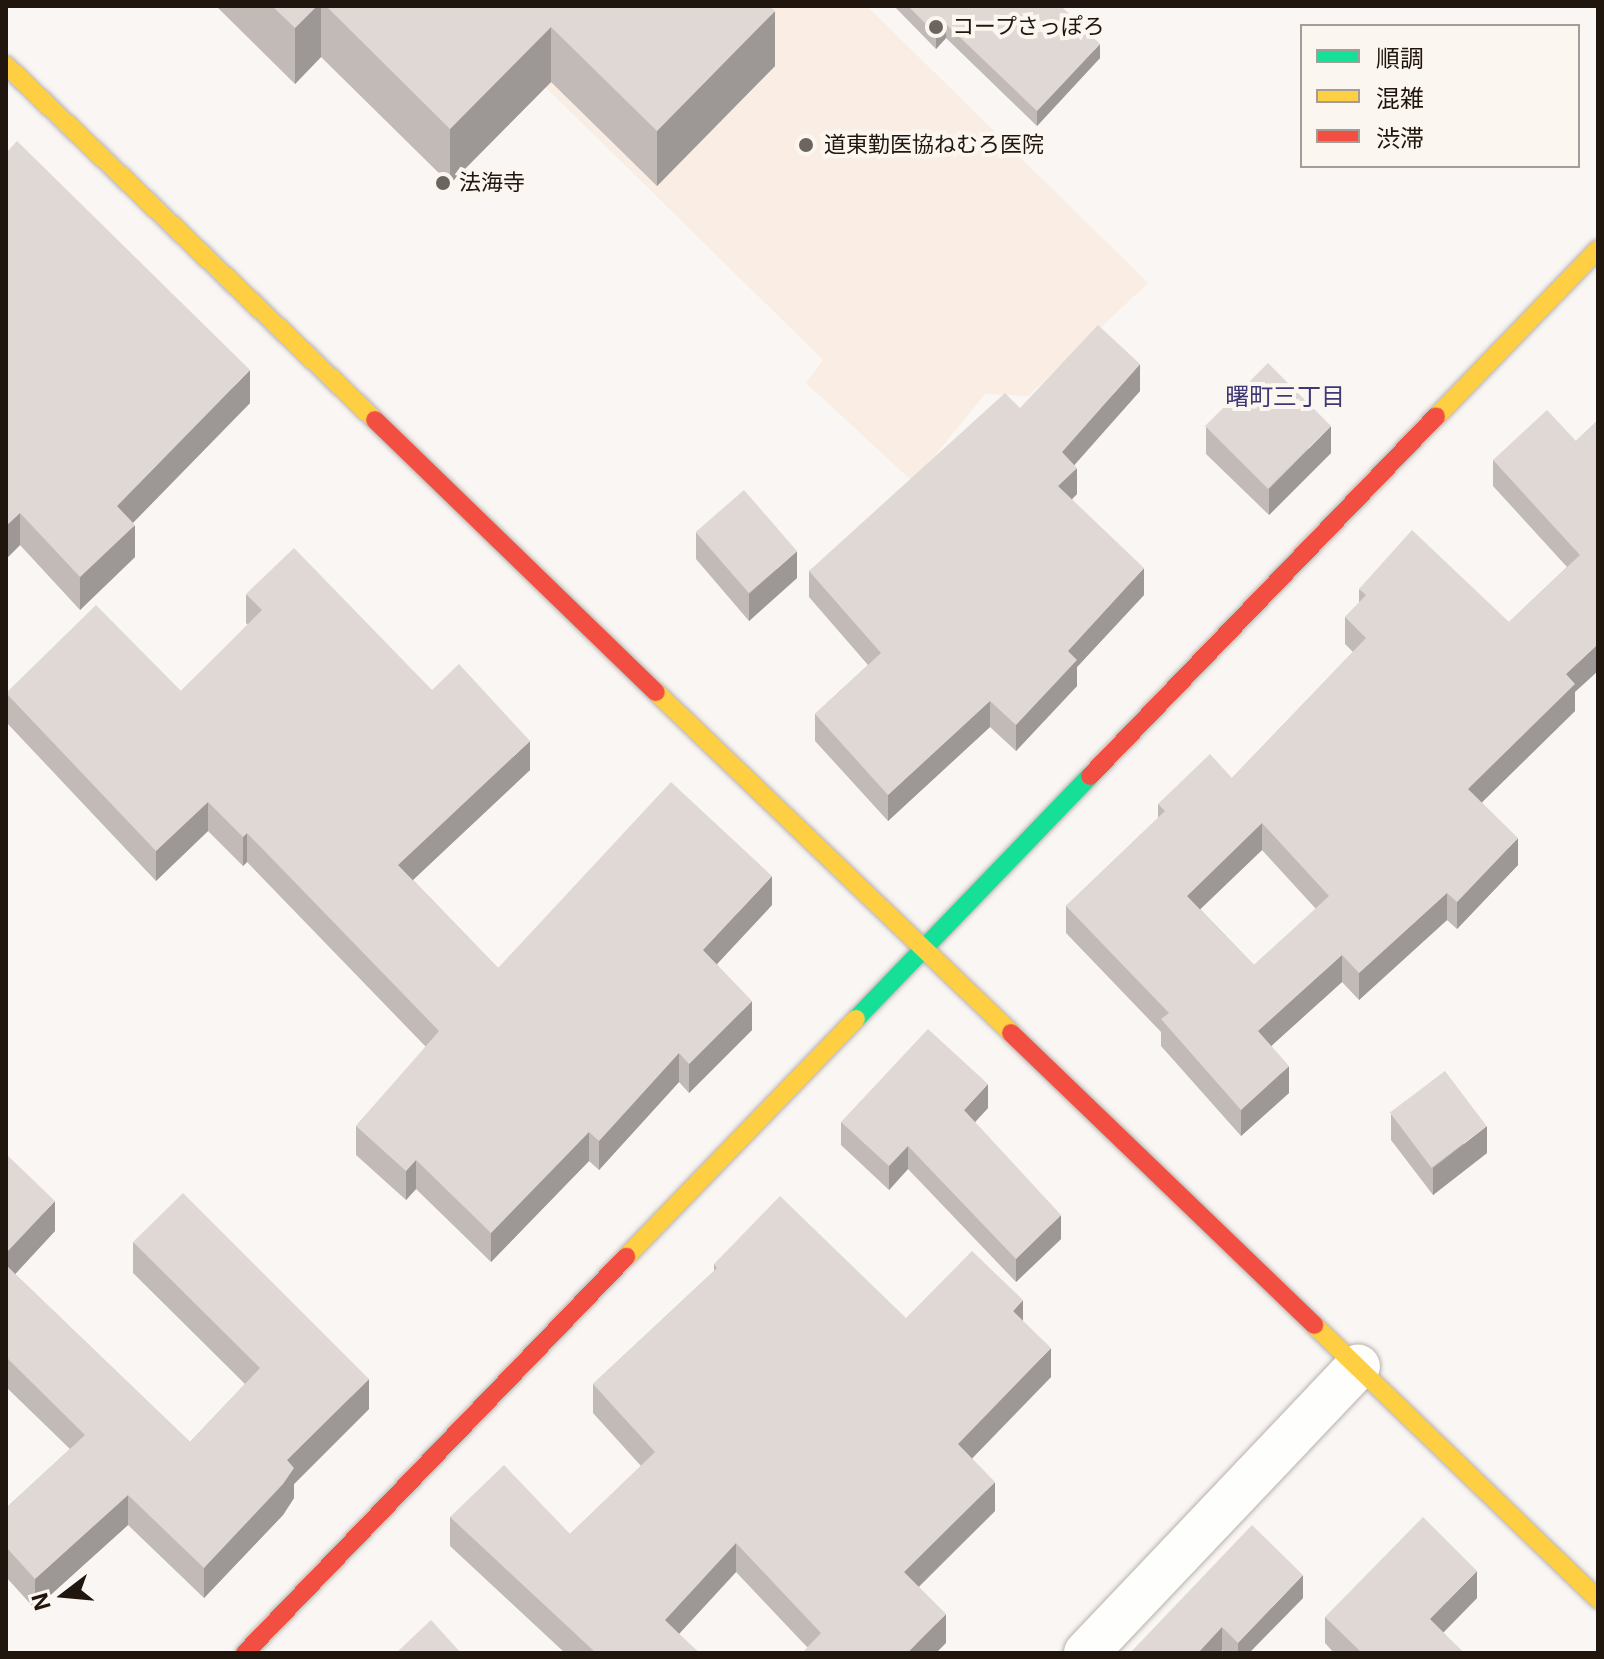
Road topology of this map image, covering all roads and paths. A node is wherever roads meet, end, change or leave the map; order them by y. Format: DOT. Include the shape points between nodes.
graph roads {
  1 [pos="6,65"];
  2 [pos="1598,249"];
  3 [pos="925,947"];
  4 [pos="1358,1366"];
  5 [pos="1598,1599"];
  6 [pos="245,1653"];
  7 [pos="1086,1653"];
  1 -- 3 [label="street"];
  2 -- 3 [label="street"];
  3 -- 4 [label="street"];
  3 -- 6 [label="street"];
  4 -- 5 [label="street"];
  4 -- 7 [label="street"];
}
